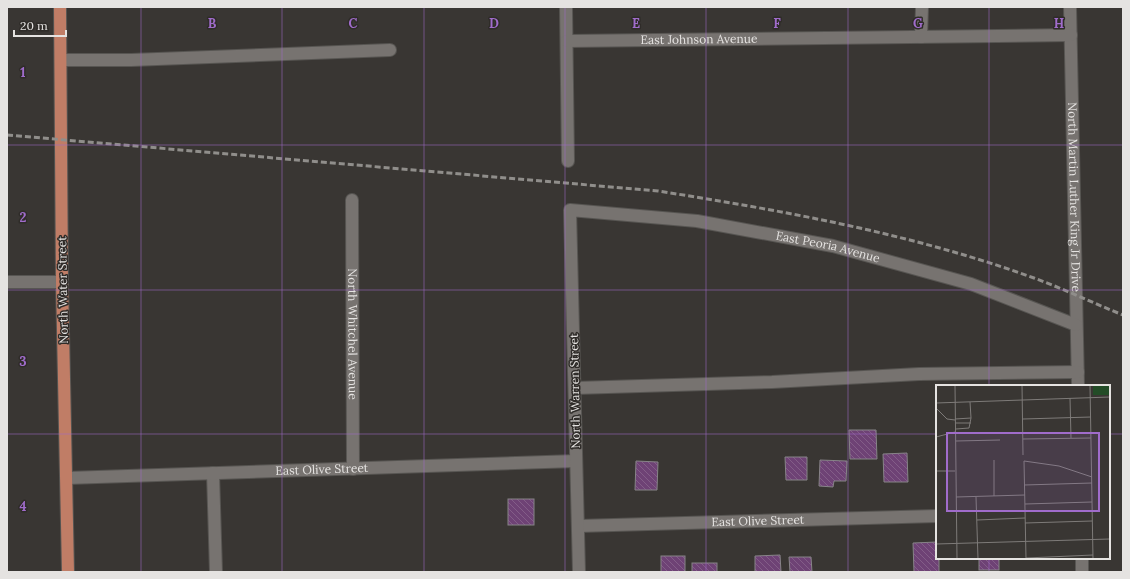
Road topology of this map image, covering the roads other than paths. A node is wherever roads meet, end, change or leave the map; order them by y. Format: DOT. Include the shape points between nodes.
graph roads {
  1 [pos="60,7"];
  2 [pos="566,7"];
  3 [pos="922,7"];
  4 [pos="1070,7"];
  5 [pos="1071,35"];
  6 [pos="921,37"];
  7 [pos="567,41"];
  8 [pos="390,50"];
  9 [pos="60,60"];
  10 [pos="568,161"];
  11 [pos="352,200"];
  12 [pos="570,210"];
  13 [pos="7,282"];
  14 [pos="62,282"];
  15 [pos="1076,325"];
  16 [pos="1078,372"];
  17 [pos="1078,385"];
  18 [pos="575,388"];
  19 [pos="576,461"];
  20 [pos="353,469"];
  21 [pos="213,473"];
  22 [pos="67,478"];
  23 [pos="936,516"];
  24 [pos="578,526"];
  25 [pos="1082,559"];
  26 [pos="68,572"];
  27 [pos="216,572"];
  28 [pos="579,572"];
  29 [pos="1082,572"];
  1 -- 9 [label="main road, North Water Street"];
  2 -- 7 [label="street"];
  3 -- 6 [label="street"];
  4 -- 5 [label="street, North Martin Luther King Jr Drive"];
  5 -- 6 [label="street, East Johnson Avenue"];
  5 -- 15 [label="street, North Martin Luther King Jr Drive"];
  6 -- 7 [label="street, East Johnson Avenue"];
  7 -- 10 [label="street"];
  8 -- 9 [label="street" via="131,60"];
  9 -- 14 [label="main road, North Water Street"];
  11 -- 20 [label="street, North Whitchel Avenue"];
  12 -- 15 [label="street, East Peoria Avenue" via="697,221 834,246 971,284"];
  12 -- 18 [label="street, North Warren Street"];
  13 -- 14 [label="street"];
  14 -- 22 [label="main road, North Water Street"];
  15 -- 16 [label="street, North Martin Luther King Jr Drive"];
  16 -- 17 [label="street, North Martin Luther King Jr Drive"];
  16 -- 18 [label="street" via="919,374 772,382"];
  18 -- 19 [label="street, North Warren Street"];
  19 -- 20 [label="street, East Olive Street"];
  19 -- 24 [label="street, North Warren Street"];
  20 -- 21 [label="street, East Olive Street"];
  21 -- 22 [label="street, East Olive Street"];
  21 -- 27 [label="street"];
  22 -- 26 [label="main road, North Water Street"];
  23 -- 24 [label="street, East Olive Street"];
  24 -- 28 [label="street, North Warren Street"];
  25 -- 29 [label="street"];
}
